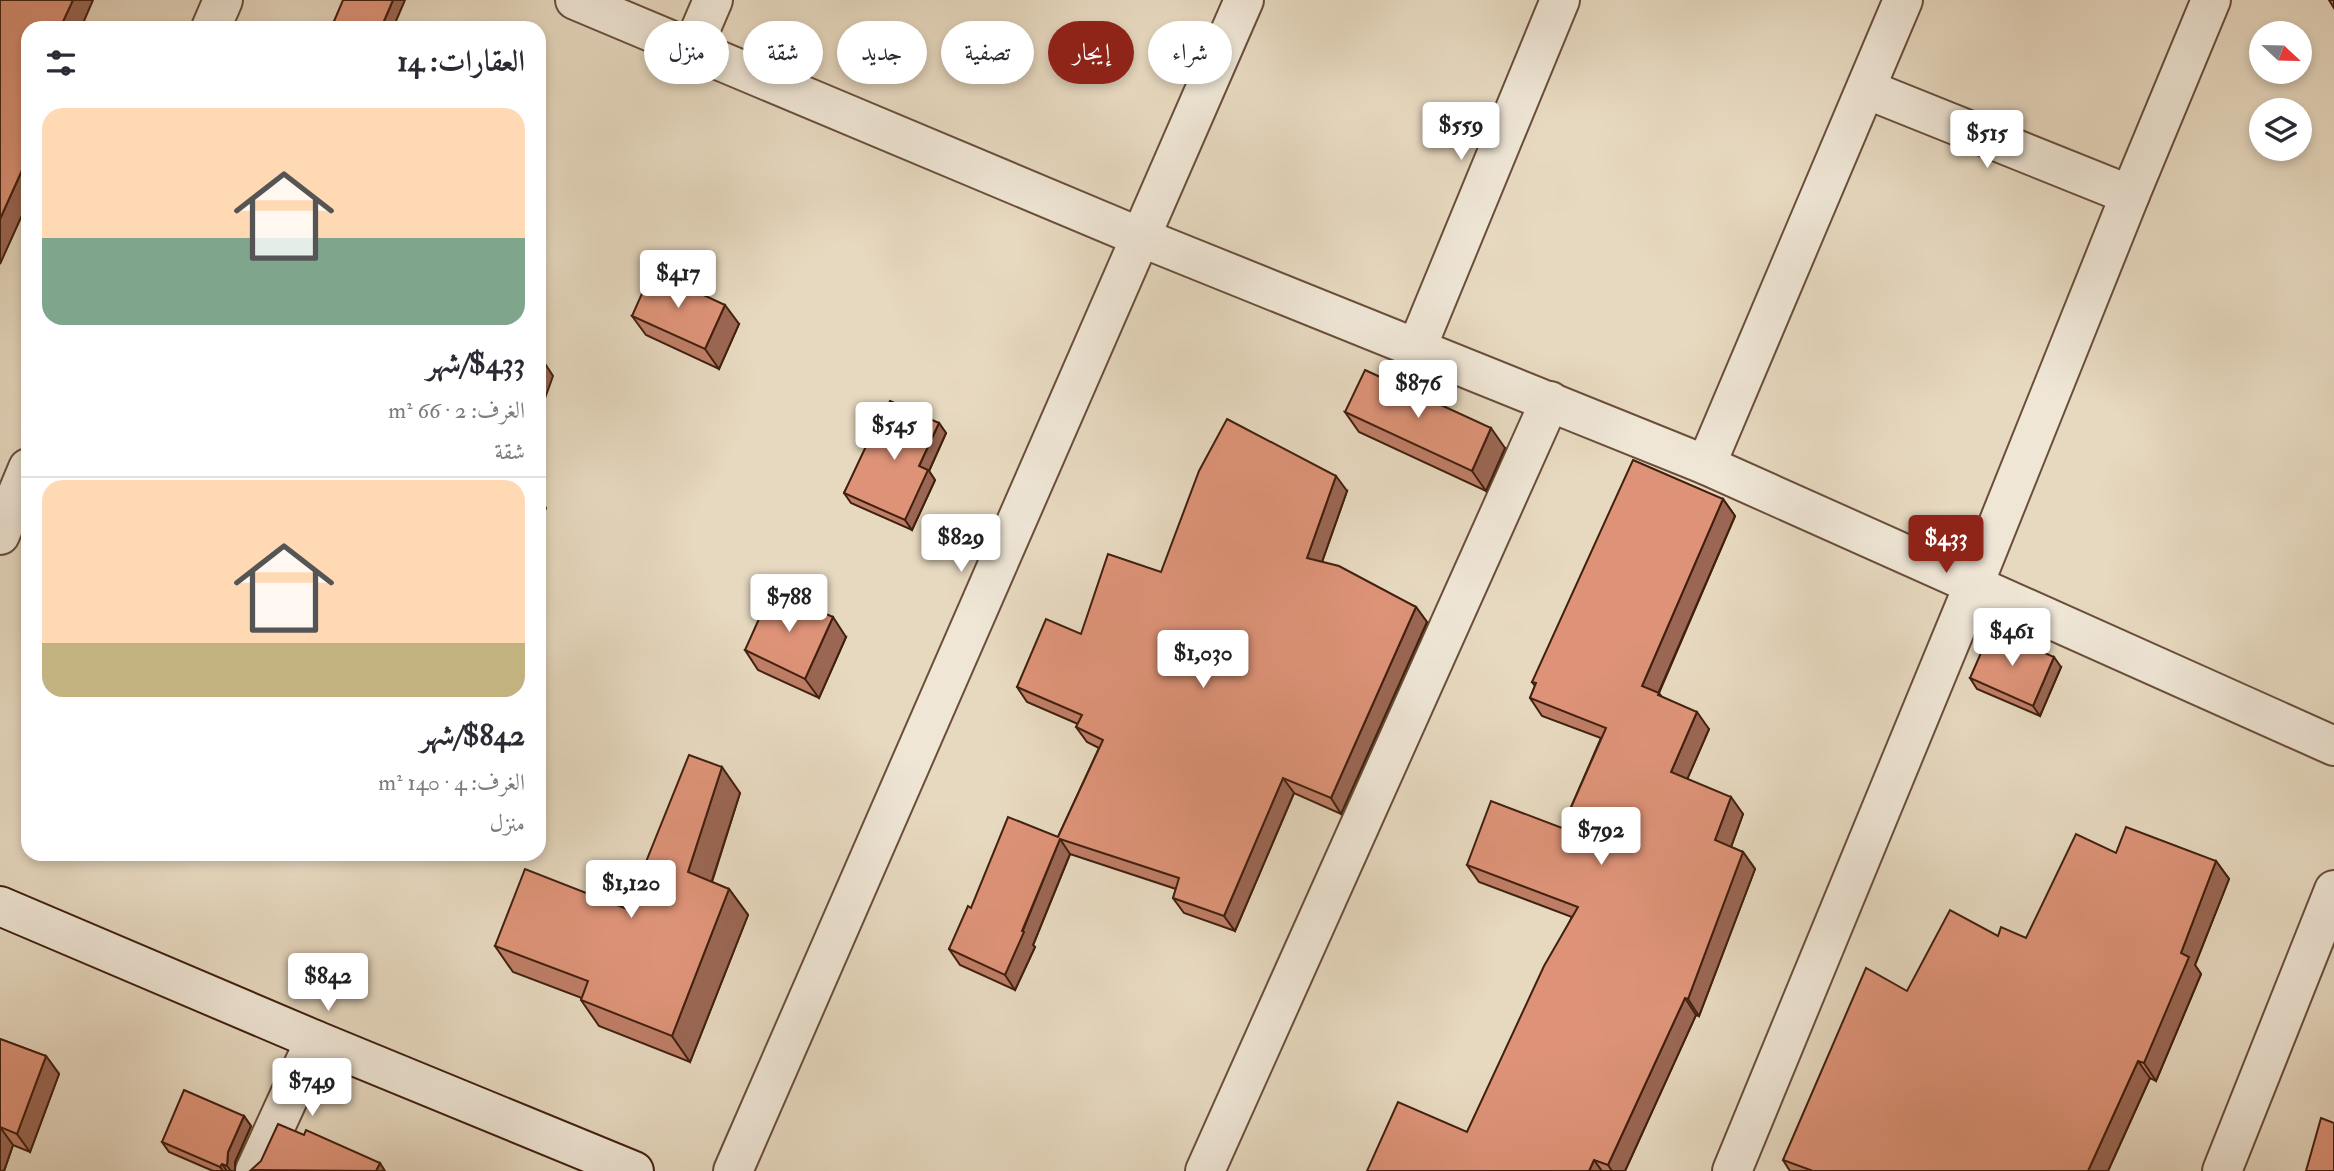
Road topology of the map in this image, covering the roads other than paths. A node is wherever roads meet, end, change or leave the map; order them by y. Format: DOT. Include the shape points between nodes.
graph roads {
  1 [pos="223,0"];
  2 [pos="575,0"];
  3 [pos="713,0"];
  4 [pos="1244,0"];
  5 [pos="1560,0"];
  6 [pos="1903,0"];
  7 [pos="2211,0"];
  8 [pos="214,21"];
  9 [pos="704,21"];
  10 [pos="644,29"];
  11 [pos="729,65"];
  12 [pos="1866,89"];
  13 [pos="2130,195"];
  14 [pos="1140,237"];
  15 [pos="1417,347"];
  16 [pos="1549,401"];
  17 [pos="1706,465"];
  18 [pos="21,485"];
  19 [pos="0,535"];
  20 [pos="1974,584"];
  21 [pos="2334,746"];
  22 [pos="2334,890"];
  23 [pos="0,906"];
  24 [pos="315,1040"];
  25 [pos="255,1171"];
  26 [pos="634,1171"];
  27 [pos="733,1171"];
  28 [pos="1205,1171"];
  29 [pos="1732,1171"];
  30 [pos="2222,1171"];
  1 -- 8 [label="street"];
  2 -- 10 [label="street"];
  3 -- 9 [label="street"];
  4 -- 14 [label="street"];
  5 -- 15 [label="street"];
  6 -- 12 [label="street"];
  7 -- 13 [label="street"];
  11 -- 14 [label="street"];
  12 -- 13 [label="street"];
  12 -- 17 [label="street"];
  13 -- 20 [label="street"];
  14 -- 15 [label="street"];
  14 -- 27 [label="street"];
  15 -- 16 [label="street"];
  16 -- 17 [label="street"];
  16 -- 28 [label="street"];
  17 -- 20 [label="street"];
  18 -- 19 [label="street"];
  20 -- 21 [label="street"];
  20 -- 29 [label="street"];
  22 -- 30 [label="street"];
  23 -- 24 [label="street"];
  24 -- 25 [label="street"];
  24 -- 26 [label="street"];
}
